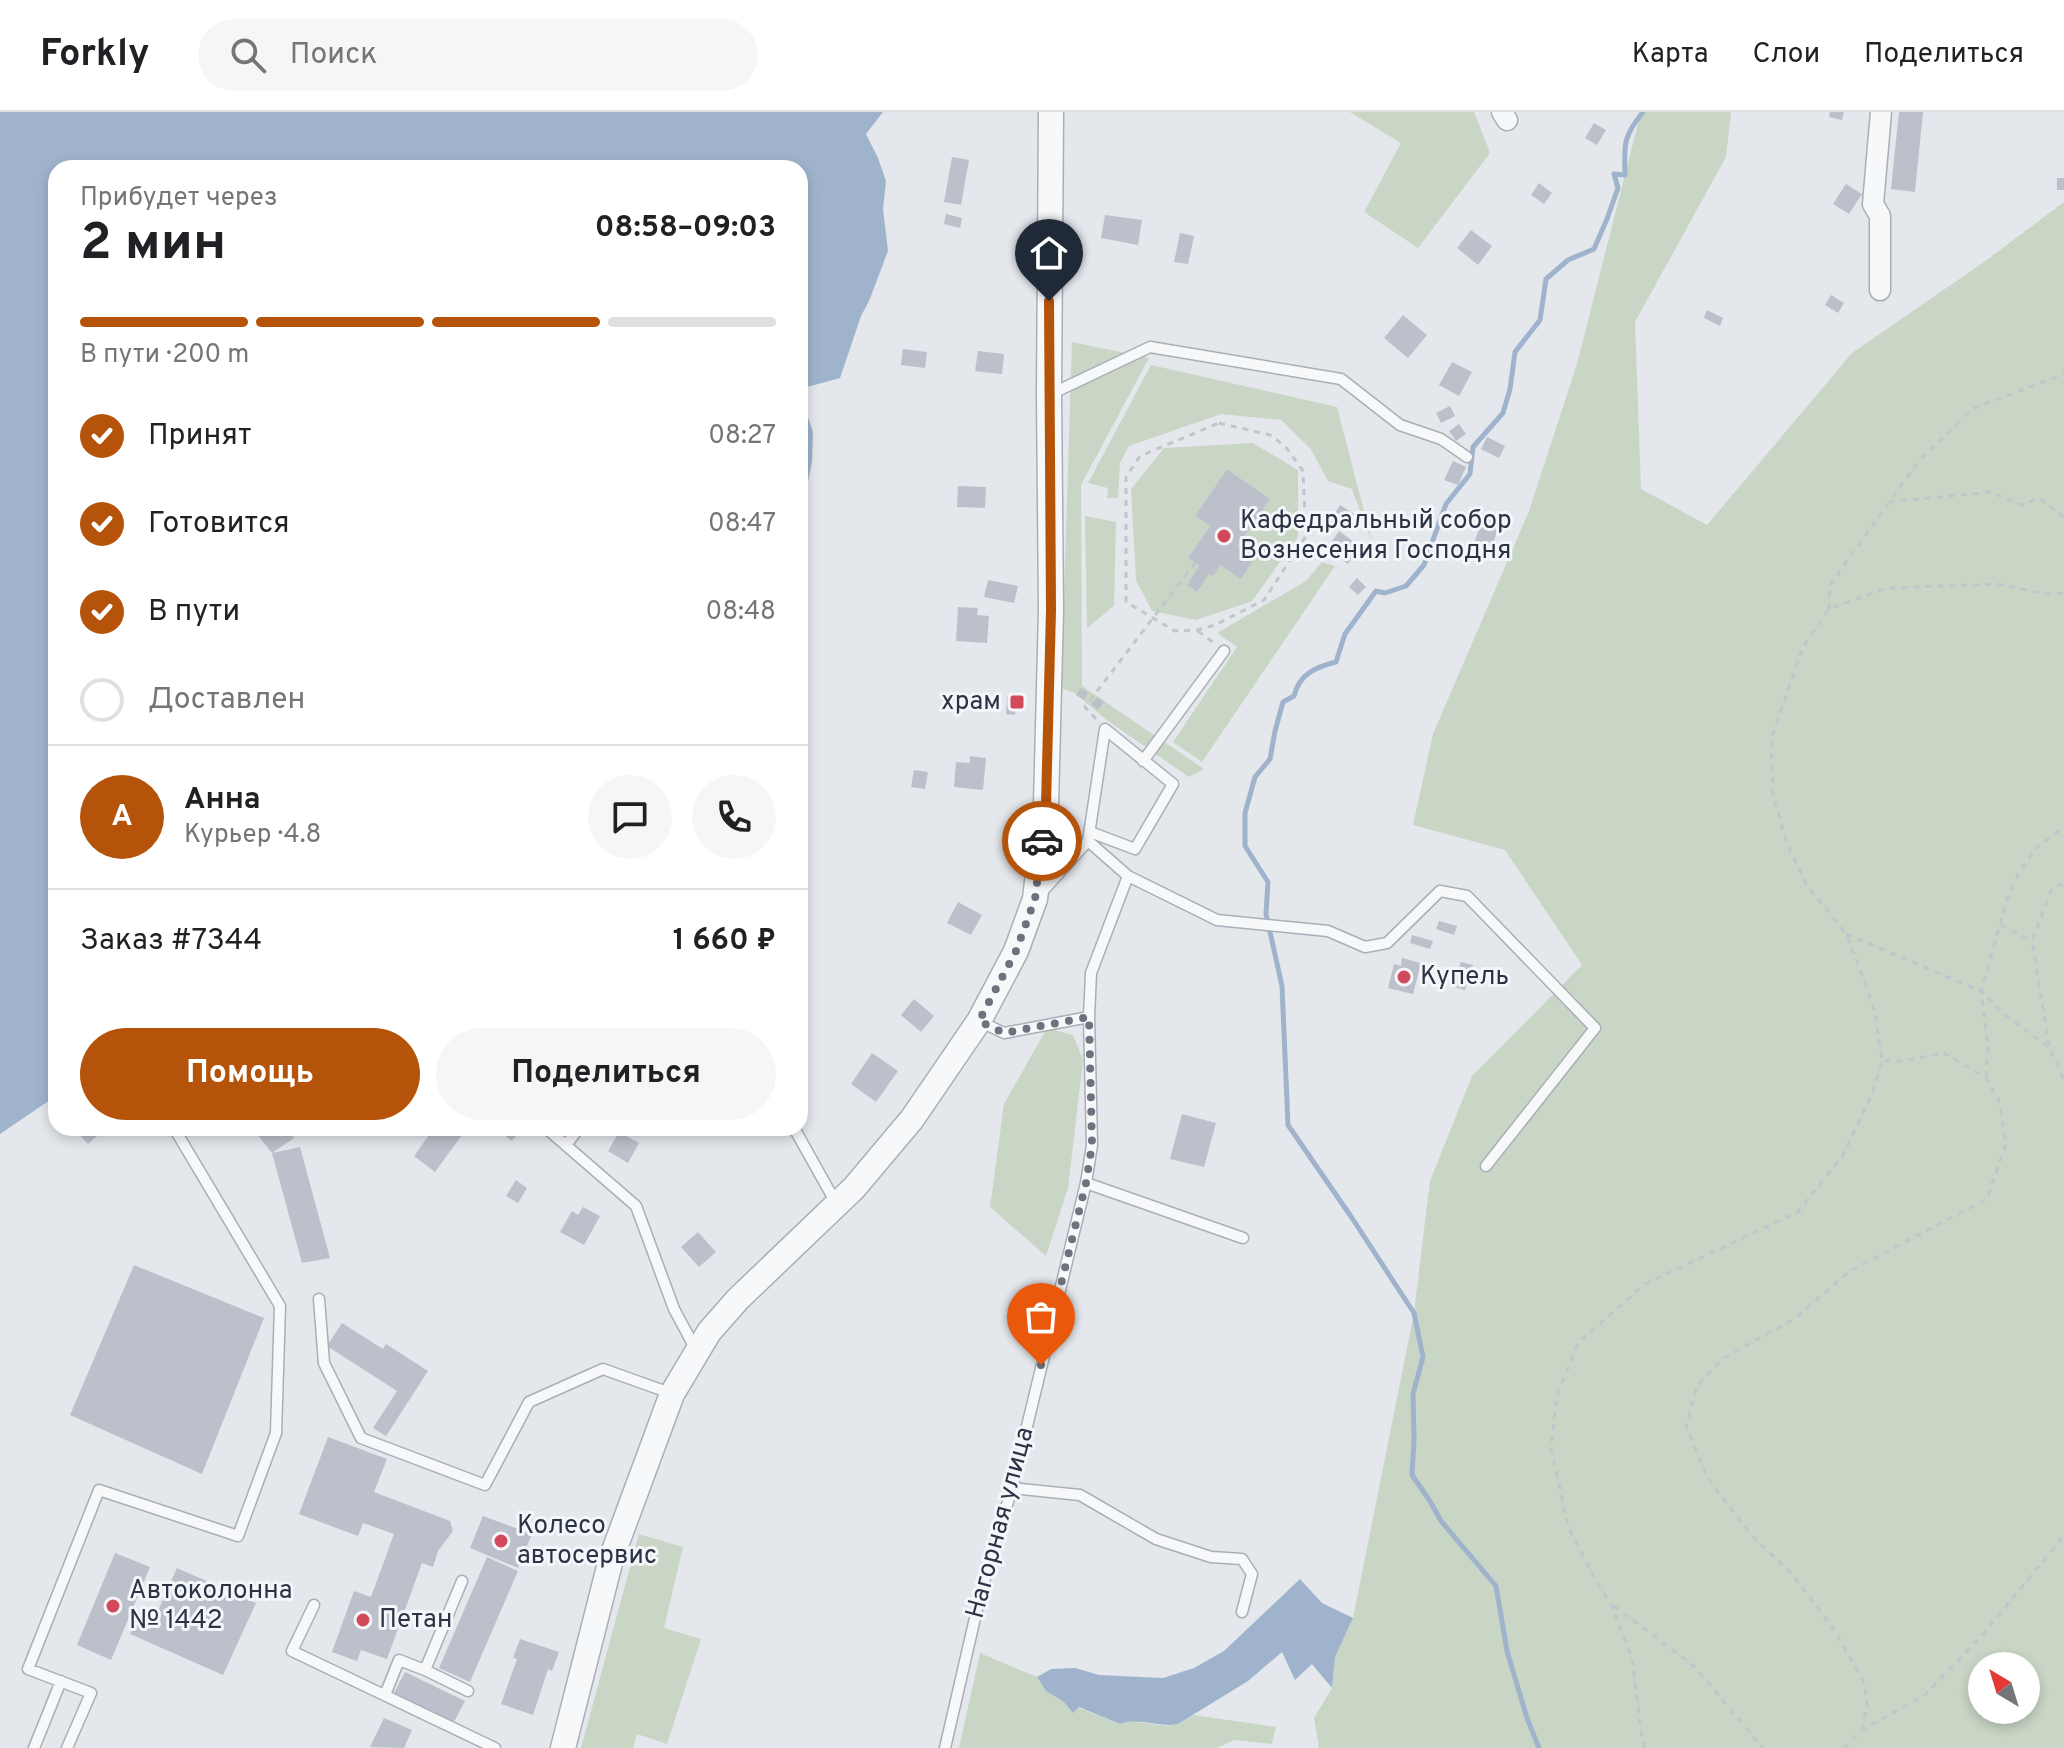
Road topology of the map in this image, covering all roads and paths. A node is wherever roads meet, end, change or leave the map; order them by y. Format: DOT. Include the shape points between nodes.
graph roads {
  1 [pos="1051,112"];
  2 [pos="1881,112"];
  3 [pos="1880,290"];
  4 [pos="2064,374"];
  5 [pos="1049,395"];
  6 [pos="1467,457"];
  7 [pos="1889,502"];
  8 [pos="2064,517"];
  9 [pos="1195,563"];
  10 [pos="2064,593"];
  11 [pos="1829,609"];
  12 [pos="1153,617"];
  13 [pos="1197,630"];
  14 [pos="1224,651"];
  15 [pos="1105,729"];
  16 [pos="1143,761"];
  17 [pos="2064,827"];
  18 [pos="1089,837"];
  19 [pos="1128,876"];
  20 [pos="2064,882"];
  21 [pos="1035,899"];
  22 [pos="2001,925"];
  23 [pos="1846,934"];
  24 [pos="2032,941"];
  25 [pos="1981,991"];
  26 [pos="1089,1017"];
  27 [pos="979,1021"];
  28 [pos="2050,1048"];
  29 [pos="1882,1061"];
  30 [pos="1986,1078"];
  31 [pos="2064,1081"];
  32 [pos="179,1136"];
  33 [pos="555,1136"];
  34 [pos="573,1136"];
  35 [pos="799,1136"];
  36 [pos="566,1145"];
  37 [pos="1486,1166"];
  38 [pos="1086,1183"];
  39 [pos="837,1204"];
  40 [pos="1243,1238"];
  41 [pos="319,1299"];
  42 [pos="697,1352"];
  43 [pos="672,1394"];
  44 [pos="1012,1488"];
  45 [pos="2064,1536"];
  46 [pos="462,1581"];
  47 [pos="1611,1604"];
  48 [pos="314,1605"];
  49 [pos="1242,1612"];
  50 [pos="425,1670"];
  51 [pos="61,1681"];
  52 [pos="468,1691"];
  53 [pos="385,1695"];
  54 [pos="1862,1730"];
  55 [pos="34,1748"];
  56 [pos="67,1748"];
  57 [pos="495,1748"];
  58 [pos="563,1748"];
  59 [pos="945,1748"];
  60 [pos="1645,1748"];
  61 [pos="1763,1748"];
  62 [pos="1844,1748"];
  1 -- 5 [label="street"];
  2 -- 3 [label="street" via="1873,204 1880,216"];
  4 -- 7 [label="path" via="1972,409 1918,462"];
  5 -- 6 [label="lane" via="1150,347 1341,379 1400,425 1441,439"];
  5 -- 21 [label="street" via="1046,805"];
  7 -- 8 [label="path" via="1990,492 2022,505 2039,498"];
  7 -- 11 [label="path" via="1830,585"];
  9 -- 12 [label="path"];
  10 -- 11 [label="path" via="1998,584 1887,588"];
  11 -- 23 [label="path" via="1803,647 1771,739 1773,795 1787,844 1807,885"];
  12 -- 13 [label="path" via="1175,631"];
  12 -- 13 [label="path" via="1126,602 1126,477 1140,456 1219,423 1270,435 1303,471 1306,536 1264,600"];
  12 -- 15 [label="path" via="1085,707"];
  13 -- 14 [label="path"];
  14 -- 16 [label="lane"];
  15 -- 16 [label="lane"];
  15 -- 18 [label="lane"];
  16 -- 18 [label="lane" via="1173,784 1135,849"];
  17 -- 22 [label="path" via="2036,848 2019,872"];
  18 -- 19 [label="lane"];
  18 -- 21 [label="lane"];
  19 -- 26 [label="lane, Нагорная улица" via="1091,973"];
  19 -- 37 [label="lane" via="1217,920 1328,931 1365,947 1387,943 1440,891 1467,896 1595,1028"];
  20 -- 24 [label="path" via="2051,891"];
  21 -- 27 [label="street" via="1016,951"];
  22 -- 24 [label="path"];
  22 -- 25 [label="path"];
  23 -- 25 [label="path"];
  23 -- 29 [label="path" via="1875,1013"];
  24 -- 28 [label="path"];
  25 -- 28 [label="path"];
  25 -- 30 [label="path"];
  26 -- 27 [label="lane" via="1004,1033"];
  26 -- 38 [label="lane, Нагорная улица" via="1092,1145"];
  27 -- 39 [label="street" via="912,1119"];
  28 -- 31 [label="path"];
  29 -- 30 [label="path" via="1944,1053"];
  29 -- 47 [label="path" via="1843,1155 1798,1212 1645,1284 1579,1342 1557,1394 1551,1448 1568,1526"];
  30 -- 54 [label="path" via="1999,1101 2006,1143 1987,1199 1850,1271 1794,1319 1722,1359 1697,1386 1686,1427 1708,1478 1835,1631 1865,1684"];
  32 -- 51 [label="lane" via="280,1306 276,1433 238,1536 99,1490 28,1669"];
  33 -- 36 [label="lane"];
  34 -- 36 [label="lane"];
  35 -- 39 [label="lane"];
  36 -- 42 [label="lane" via="636,1206 674,1309"];
  38 -- 40 [label="lane"];
  38 -- 44 [label="lane, Нагорная улица"];
  39 -- 42 [label="street" via="738,1299"];
  41 -- 43 [label="lane" via="324,1363 361,1438 485,1485 529,1402 603,1369"];
  42 -- 43 [label="street"];
  43 -- 58 [label="street" via="611,1559"];
  44 -- 49 [label="lane" via="1080,1495 1156,1539 1211,1557 1242,1559 1252,1574"];
  44 -- 59 [label="lane, Нагорная улица" via="981,1592"];
  45 -- 54 [label="path" via="1924,1696"];
  46 -- 50 [label="lane"];
  47 -- 60 [label="path" via="1632,1658"];
  47 -- 61 [label="path" via="1695,1667"];
  48 -- 53 [label="lane" via="292,1651"];
  50 -- 52 [label="lane"];
  50 -- 53 [label="lane" via="399,1660"];
  51 -- 55 [label="lane"];
  51 -- 56 [label="lane" via="91,1693"];
  53 -- 57 [label="lane"];
  54 -- 62 [label="path"];
}
